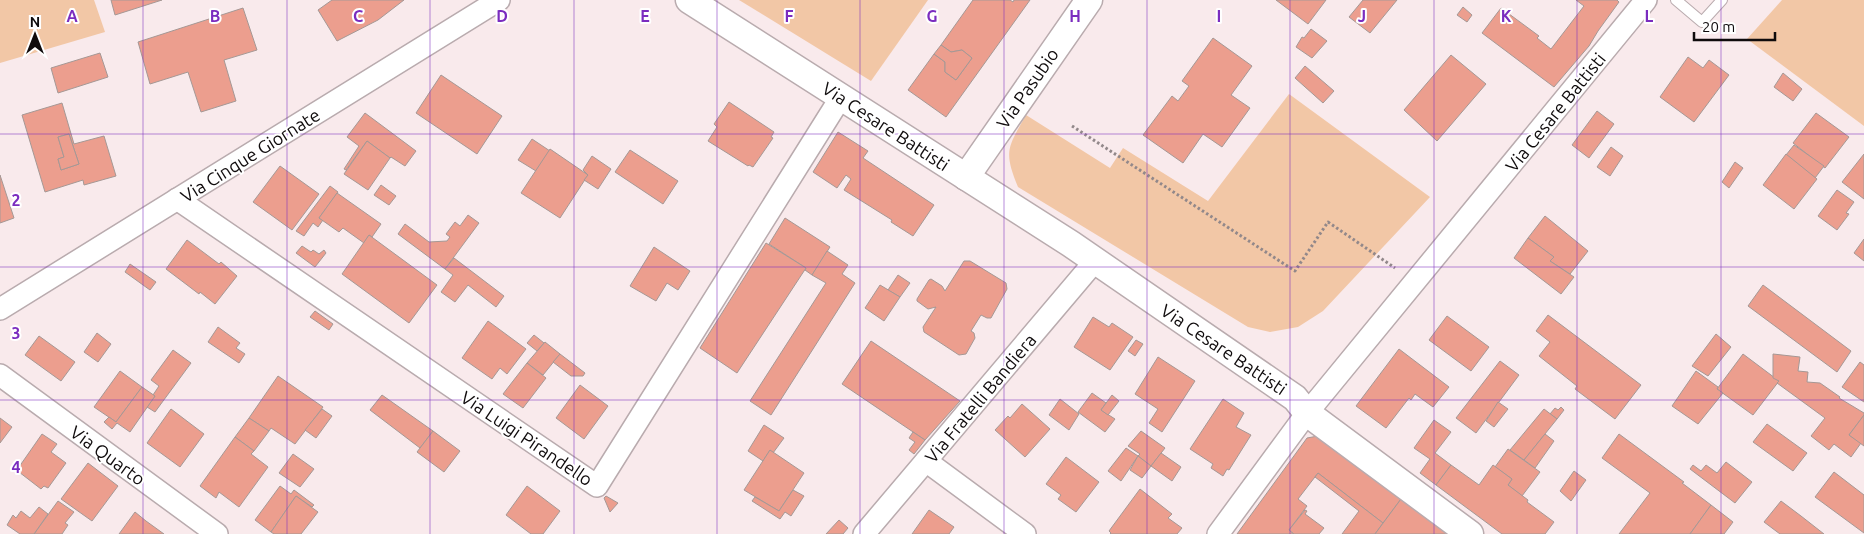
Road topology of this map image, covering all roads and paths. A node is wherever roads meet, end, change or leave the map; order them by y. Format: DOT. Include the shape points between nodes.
graph roads {
  1 [pos="499,0"];
  2 [pos="689,0"];
  3 [pos="1089,0"];
  4 [pos="1645,0"];
  5 [pos="1676,0"];
  6 [pos="1722,0"];
  7 [pos="841,97"];
  8 [pos="1072,126"];
  9 [pos="966,177"];
  10 [pos="177,200"];
  11 [pos="1095,261"];
  12 [pos="1415,281"];
  13 [pos="0,309"];
  14 [pos="0,375"];
  15 [pos="1307,413"];
  16 [pos="926,461"];
  17 [pos="217,534"];
  18 [pos="864,534"];
  19 [pos="1026,534"];
  20 [pos="1218,534"];
  21 [pos="1470,534"];
  1 -- 10 [label="street, Via Cinque Giornate"];
  2 -- 7 [label="street, Via Cesare Battisti"];
  3 -- 9 [label="street, Via Pasubio"];
  4 -- 12 [label="street, Via Cesare Battisti"];
  5 -- 6 [label="lane" via="1702,22"];
  7 -- 9 [label="street, Via Cesare Battisti"];
  7 -- 10 [label="street, Via Luigi Pirandello" via="596,486"];
  8 -- 12 [label="path" via="1295,271 1328,222"];
  9 -- 11 [label="street, Via Cesare Battisti"];
  10 -- 13 [label="street, Via Cinque Giornate"];
  11 -- 15 [label="street, Via Cesare Battisti" via="1295,398"];
  11 -- 16 [label="street, Via Fratelli Bandiera"];
  12 -- 15 [label="street, Via Cesare Battisti"];
  14 -- 17 [label="street, Via Quarto"];
  15 -- 20 [label="street"];
  15 -- 21 [label="street"];
  16 -- 18 [label="street, Via Fratelli Bandiera"];
  16 -- 19 [label="street"];
}
